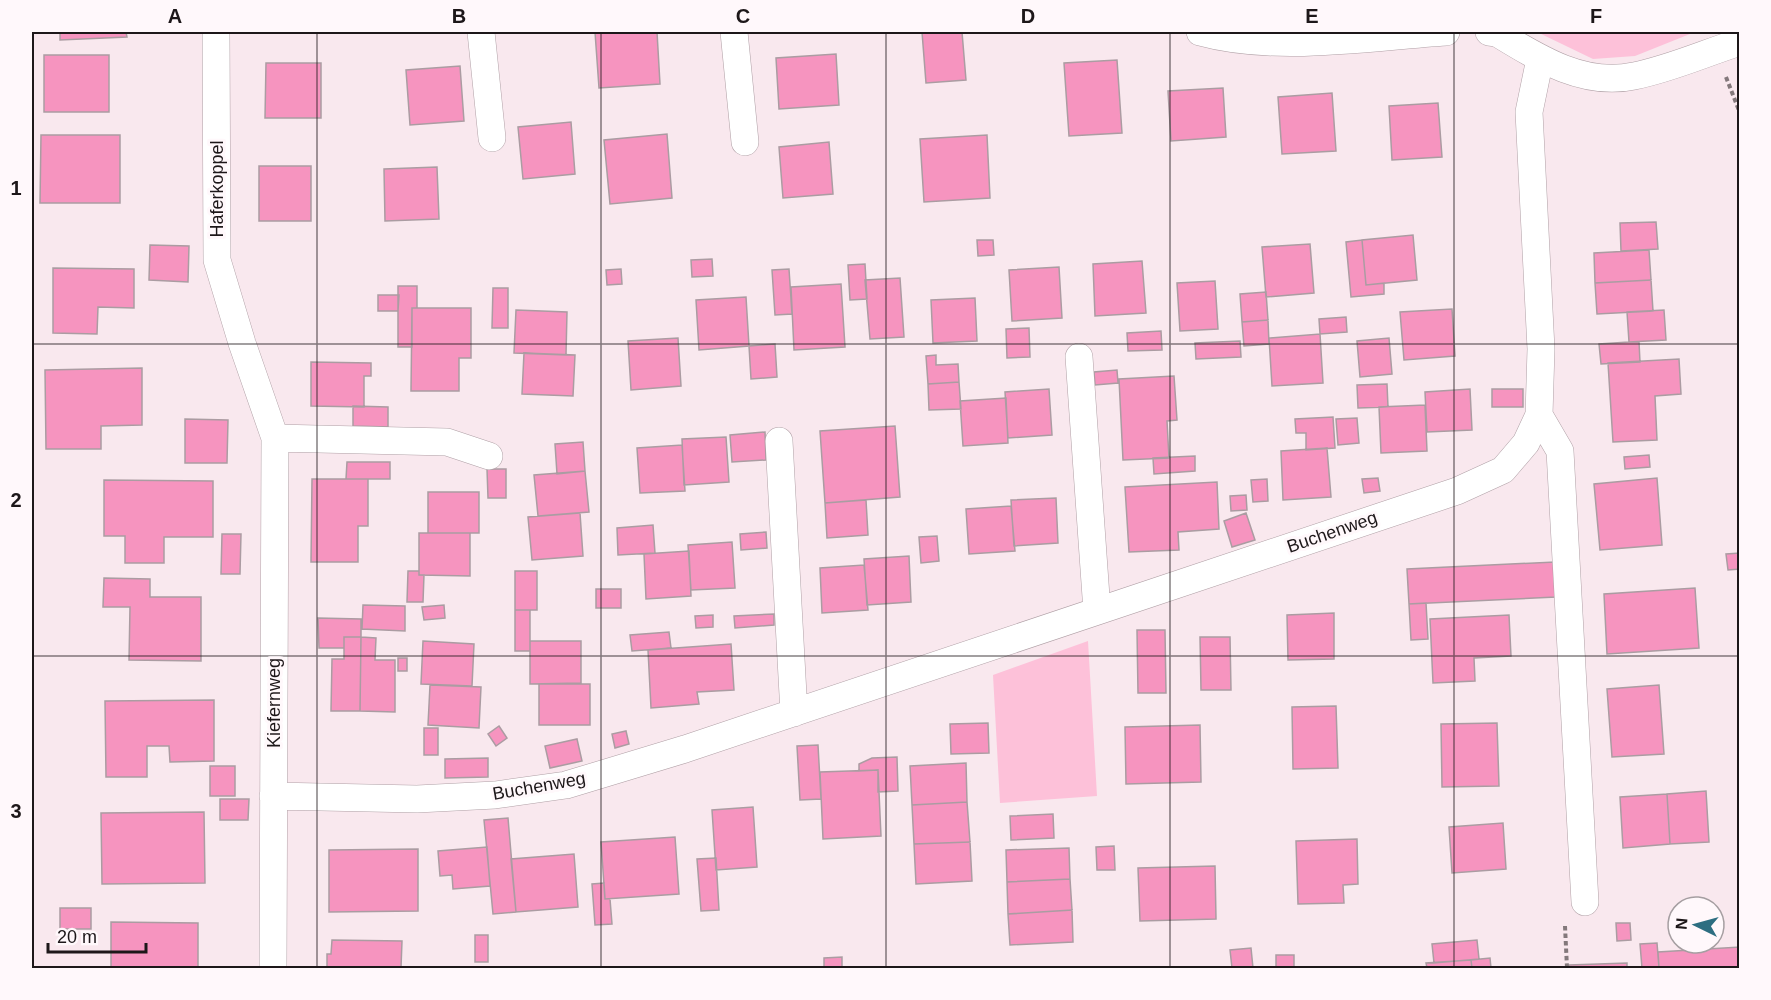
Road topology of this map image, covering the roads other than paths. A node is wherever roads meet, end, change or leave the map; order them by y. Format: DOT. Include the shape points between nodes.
graph roads {
  1 [pos="216,32"];
  2 [pos="482,32"];
  3 [pos="734,32"];
  4 [pos="1200,32"];
  5 [pos="1446,32"];
  6 [pos="1489,32"];
  7 [pos="1740,42"];
  8 [pos="1540,59"];
  9 [pos="492,138"];
  10 [pos="745,142"];
  11 [pos="242,342"];
  12 [pos="1079,357"];
  13 [pos="1539,415"];
  14 [pos="275,438"];
  15 [pos="779,441"];
  16 [pos="489,456"];
  17 [pos="1097,612"];
  18 [pos="794,713"];
  19 [pos="273,796"];
  20 [pos="1585,902"];
  21 [pos="273,969"];
  1 -- 11 [label="street, Haferkoppel" via="217,260"];
  2 -- 9 [label="street"];
  3 -- 10 [label="street"];
  4 -- 5 [label="street" via="1226,39 1278,42"];
  6 -- 8 [label="street"];
  7 -- 8 [label="street" via="1634,76 1578,74"];
  8 -- 13 [label="street, Buchenweg" via="1529,112 1542,349"];
  11 -- 14 [label="street, Kiefernweg"];
  12 -- 17 [label="street"];
  13 -- 17 [label="street, Buchenweg" via="1526,443 1503,470 1457,491"];
  13 -- 20 [label="street" via="1560,451"];
  14 -- 16 [label="street" via="447,442"];
  14 -- 19 [label="street, Kiefernweg"];
  15 -- 18 [label="street"];
  17 -- 18 [label="street, Buchenweg"];
  18 -- 19 [label="street, Buchenweg" via="566,785 529,791 417,799"];
  19 -- 21 [label="street, Kiefernweg"];
}
